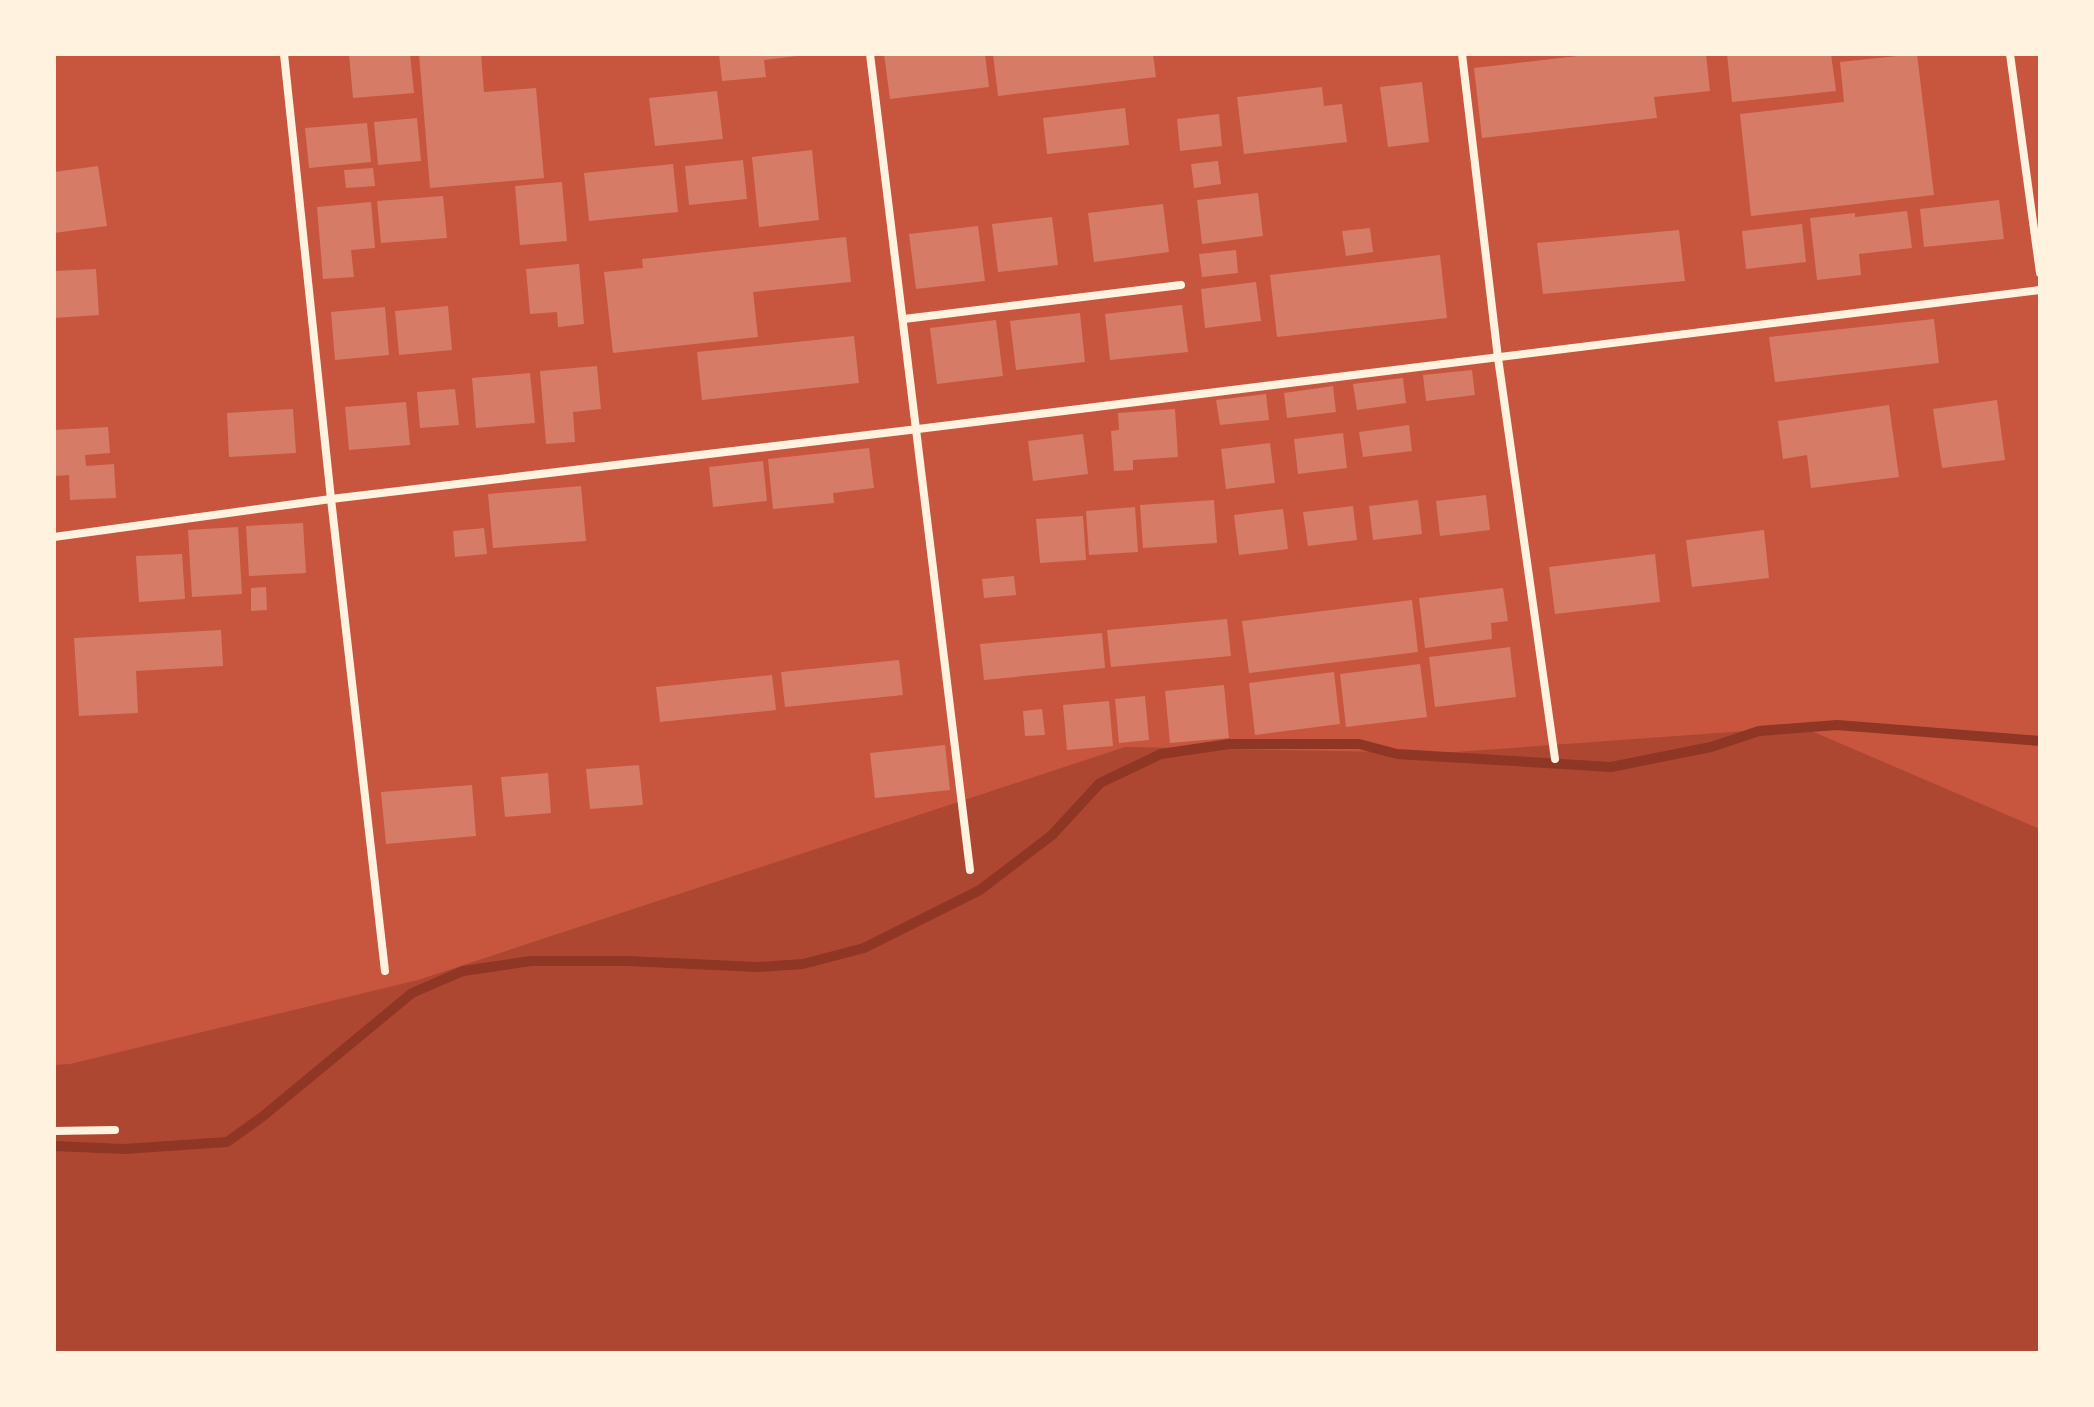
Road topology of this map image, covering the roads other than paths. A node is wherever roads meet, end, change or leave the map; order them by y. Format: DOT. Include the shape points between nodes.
graph roads {
  1 [pos="284,54"];
  2 [pos="870,54"];
  3 [pos="1462,54"];
  4 [pos="2010,54"];
  5 [pos="2040,273"];
  6 [pos="1181,285"];
  7 [pos="2040,290"];
  8 [pos="904,319"];
  9 [pos="1498,358"];
  10 [pos="918,429"];
  11 [pos="331,499"];
  12 [pos="54,537"];
  13 [pos="1555,759"];
  14 [pos="970,870"];
  15 [pos="385,971"];
  16 [pos="115,1130"];
  17 [pos="54,1131"];
  1 -- 11 [label="street"];
  2 -- 8 [label="street"];
  3 -- 9 [label="street"];
  4 -- 5 [label="street"];
  6 -- 8 [label="street"];
  7 -- 9 [label="street"];
  8 -- 10 [label="street"];
  9 -- 10 [label="street"];
  9 -- 13 [label="street"];
  10 -- 11 [label="street"];
  10 -- 14 [label="street"];
  11 -- 12 [label="street"];
  11 -- 15 [label="street"];
  16 -- 17 [label="street"];
}
